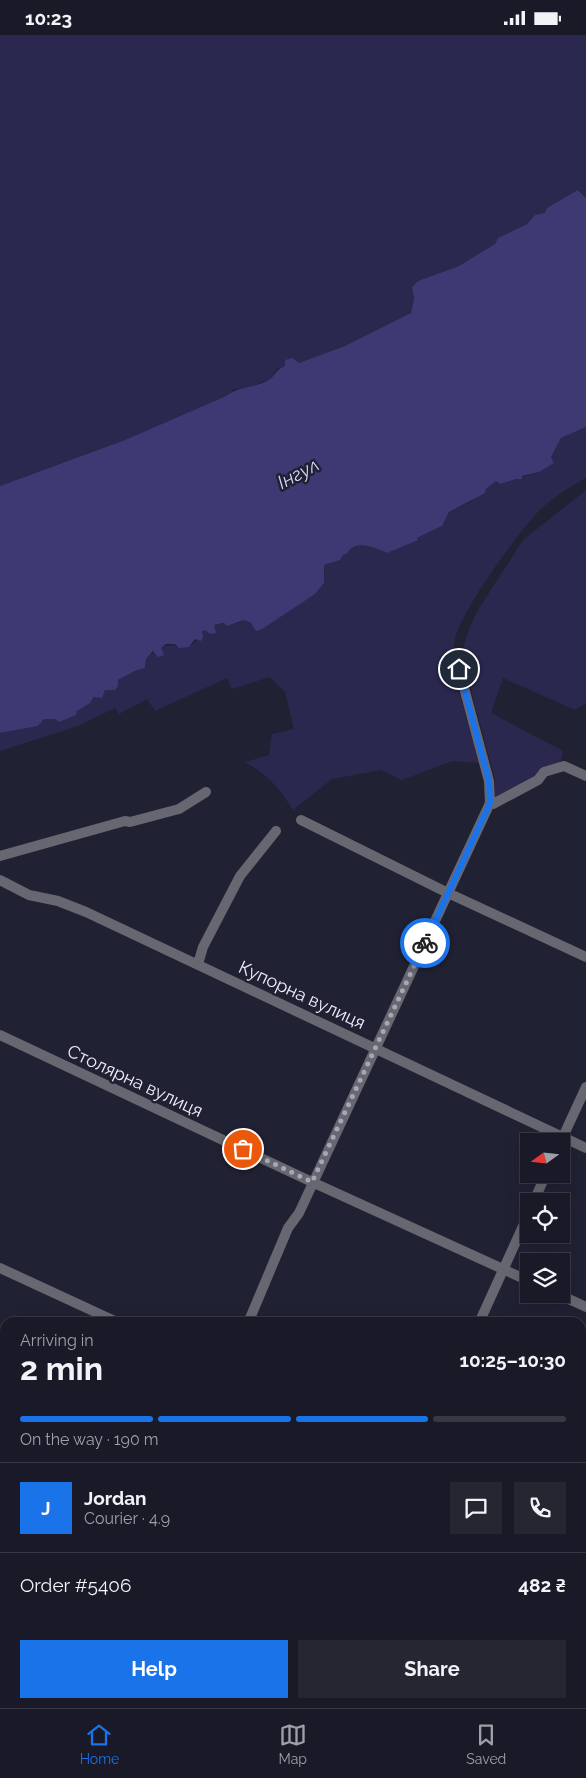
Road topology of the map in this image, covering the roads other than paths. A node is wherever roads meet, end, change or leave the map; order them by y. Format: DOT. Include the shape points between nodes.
graph roads {
  1 [pos="459,669"];
  2 [pos="586,776"];
  3 [pos="206,792"];
  4 [pos="490,803"];
  5 [pos="301,820"];
  6 [pos="276,831"];
  7 [pos="0,856"];
  8 [pos="0,880"];
  9 [pos="448,893"];
  10 [pos="586,957"];
  11 [pos="198,964"];
  12 [pos="0,1035"];
  13 [pos="375,1047"];
  14 [pos="586,1087"];
  15 [pos="554,1133"];
  16 [pos="565,1133"];
  17 [pos="570,1142"];
  18 [pos="586,1148"];
  19 [pos="312,1182"];
  20 [pos="520,1233"];
  21 [pos="0,1268"];
  22 [pos="504,1269"];
  23 [pos="520,1277"];
  24 [pos="570,1300"];
  25 [pos="586,1307"];
  26 [pos="106,1317"];
  27 [pos="251,1317"];
  28 [pos="482,1317"];
  1 -- 4 [label="street" via="489,781"];
  2 -- 4 [label="street" via="564,765 544,772 538,780 494,804"];
  3 -- 7 [label="street" via="179,809"];
  4 -- 9 [label="street"];
  5 -- 9 [label="street"];
  6 -- 11 [label="street" via="240,876 207,938"];
  8 -- 11 [label="street, Купорна вулиця" via="29,895 58,901 86,912"];
  9 -- 10 [label="street"];
  9 -- 13 [label="street"];
  11 -- 13 [label="street, Купорна вулиця"];
  12 -- 19 [label="street, Столярна вулиця"];
  13 -- 15 [label="street, Купорна вулиця"];
  13 -- 19 [label="street"];
  14 -- 16 [label="street"];
  17 -- 18 [label="street, Купорна вулиця"];
  19 -- 22 [label="street, Столярна вулиця"];
  19 -- 27 [label="street" via="299,1213 288,1228"];
  20 -- 22 [label="street"];
  21 -- 26 [label="street"];
  22 -- 23 [label="street, Столярна вулиця"];
  22 -- 28 [label="street"];
  24 -- 25 [label="street"];
}
